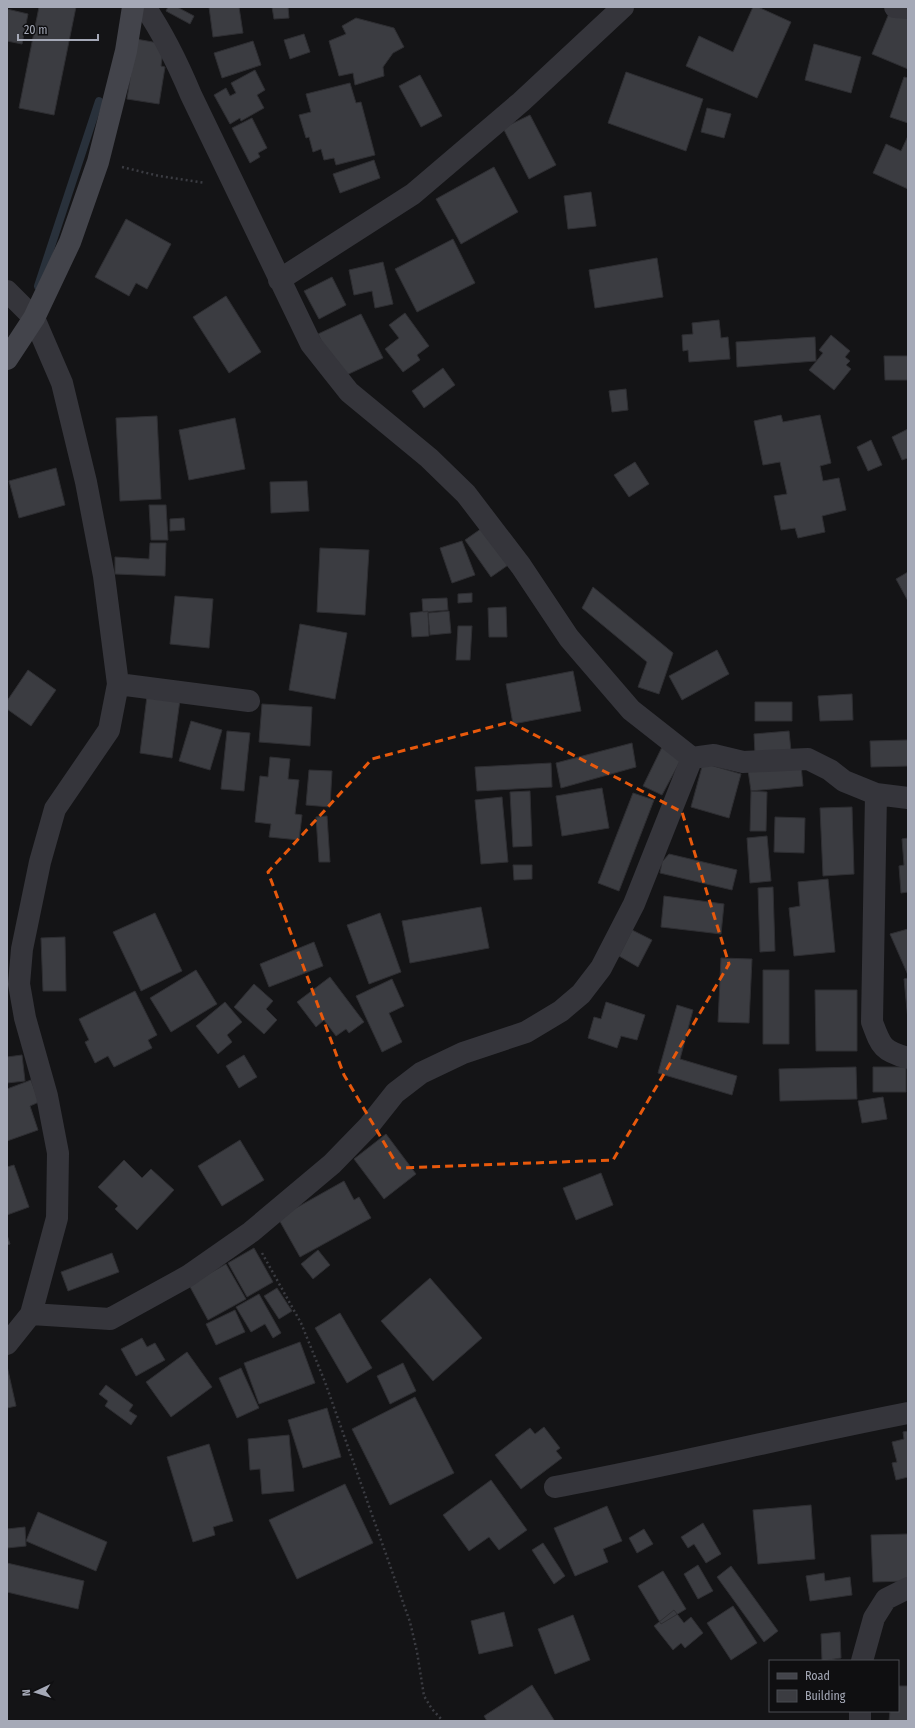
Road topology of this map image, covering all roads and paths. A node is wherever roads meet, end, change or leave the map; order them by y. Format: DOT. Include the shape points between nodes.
graph roads {
  1 [pos="133,7"];
  2 [pos="145,7"];
  3 [pos="623,7"];
  4 [pos="895,7"];
  5 [pos="908,8"];
  6 [pos="98,162"];
  7 [pos="235,187"];
  8 [pos="280,280"];
  9 [pos="7,291"];
  10 [pos="34,318"];
  11 [pos="7,359"];
  12 [pos="118,684"];
  13 [pos="249,701"];
  14 [pos="692,758"];
  15 [pos="876,794"];
  16 [pos="908,798"];
  17 [pos="908,1058"];
  18 [pos="251,1232"];
  19 [pos="31,1314"];
  20 [pos="7,1344"];
  21 [pos="908,1413"];
  22 [pos="555,1487"];
  23 [pos="908,1588"];
  24 [pos="862,1660"];
  25 [pos="443,1721"];
  1 -- 6 [label="main road" via="126,51"];
  2 -- 7 [label="street" via="175,57"];
  3 -- 8 [label="street" via="521,102 413,194"];
  4 -- 5 [label="street"];
  6 -- 7 [label="path" via="159,176"];
  6 -- 10 [label="main road" via="70,242"];
  7 -- 8 [label="street"];
  8 -- 14 [label="street" via="312,344 349,392 430,458 466,494 521,566 568,638 631,710"];
  9 -- 10 [label="street"];
  10 -- 11 [label="main road"];
  10 -- 12 [label="street" via="62,383 86,482 105,584"];
  12 -- 13 [label="street"];
  12 -- 19 [label="street" via="109,730 55,809 40,862 22,949 19,984 25,1018 47,1096 58,1153 57,1218"];
  14 -- 15 [label="street" via="714,755 743,762 808,759 830,770 844,781"];
  14 -- 18 [label="street" via="634,904 601,968 581,994 561,1011 526,1032 463,1053 421,1073 395,1093 368,1127 332,1164"];
  15 -- 16 [label="street"];
  15 -- 17 [label="street" via="872,1022 879,1041 891,1054"];
  18 -- 19 [label="street" via="188,1276 110,1319"];
  18 -- 25 [label="path" via="301,1323 326,1382 410,1622 424,1696"];
  19 -- 20 [label="street"];
  21 -- 22 [label="street" via="774,1440 622,1475"];
  23 -- 24 [label="street" via="886,1599 874,1618"];
}
